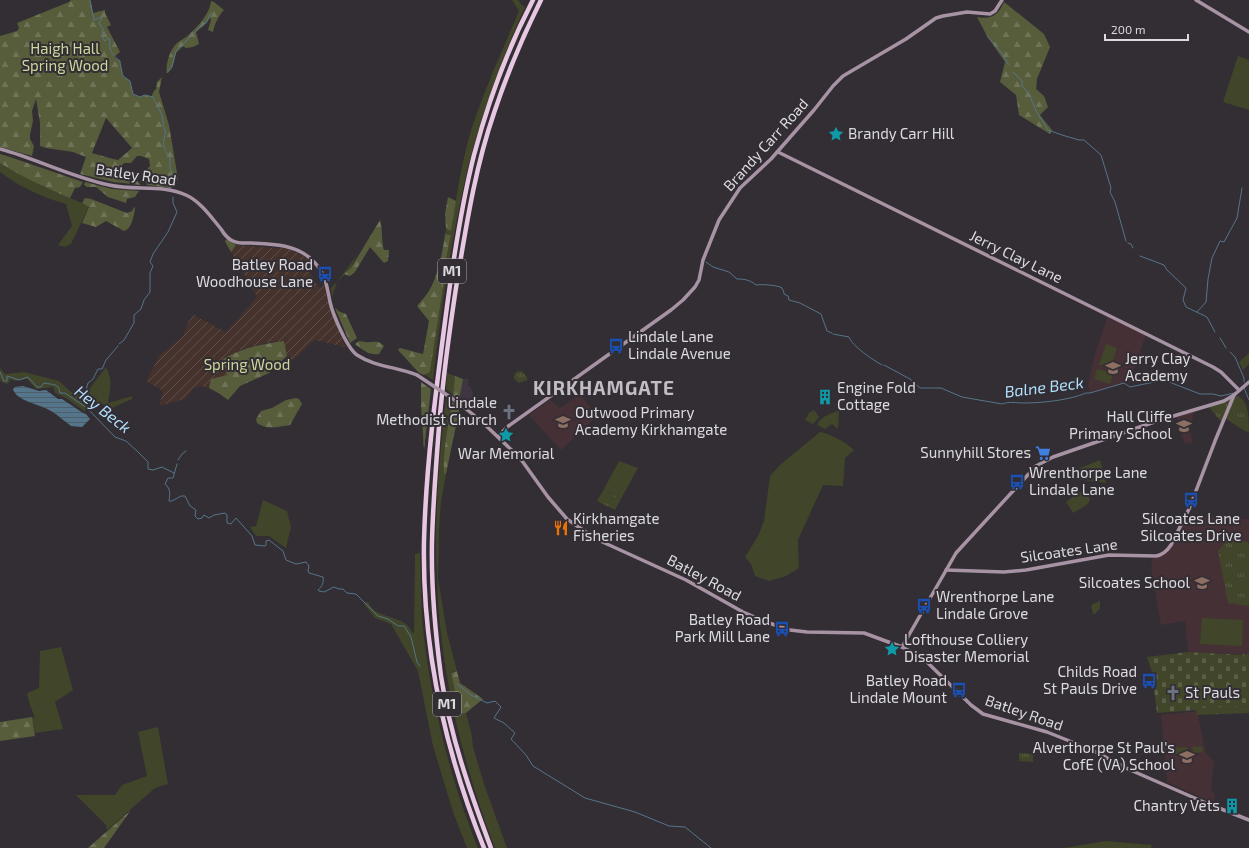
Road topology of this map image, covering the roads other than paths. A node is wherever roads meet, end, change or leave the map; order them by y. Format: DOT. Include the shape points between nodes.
graph roads {
  1 [pos="533,0"];
  2 [pos="1002,0"];
  3 [pos="1196,0"];
  4 [pos="540,2"];
  5 [pos="1249,32"];
  6 [pos="0,149"];
  7 [pos="778,152"];
  8 [pos="1249,382"];
  9 [pos="1239,390"];
  10 [pos="1234,395"];
  11 [pos="498,437"];
  12 [pos="946,570"];
  13 [pos="902,647"];
  14 [pos="1249,820"];
  15 [pos="484,848"];
  16 [pos="491,848"];
  1 -- 15 [label="highway, M1" via="503,66 474,156 451,275 427,471 424,554 427,615 435,676 454,764"];
  2 -- 7 [label="street, Brandy Carr Road" via="990,14 962,13 936,18 843,76"];
  3 -- 5 [label="street"];
  4 -- 16 [label="highway, M1" via="524,33 493,114 481,159 467,223 444,369 435,474 432,542 434,615 442,677 461,764"];
  6 -- 11 [label="street, Batley Road, bridge" via="110,186 181,193 197,202 231,240 282,245 303,253 311,258 323,274 331,306 351,349 363,358 417,375 472,413"];
  7 -- 9 [label="street, Jerry Clay Lane" via="1217,369"];
  7 -- 11 [label="street, Brandy Carr Road" via="740,188 719,220 703,260 699,280 689,294 671,310 507,427"];
  8 -- 9 [label="street"];
  9 -- 10 [label="street"];
  10 -- 12 [label="street" via="1213,405 1160,420 1053,457 1036,466 962,545"];
  10 -- 12 [label="street, Silcoates Lane" via="1189,509 1168,550 1162,554 1109,555 1004,572"];
  11 -- 13 [label="street, Batley Road" via="520,458 558,509 571,522 596,539 686,580 742,612 766,622 790,630 807,632 864,633"];
  12 -- 13 [label="street"];
  13 -- 14 [label="street, Batley Road" via="923,658 983,714 1047,732"];
}
